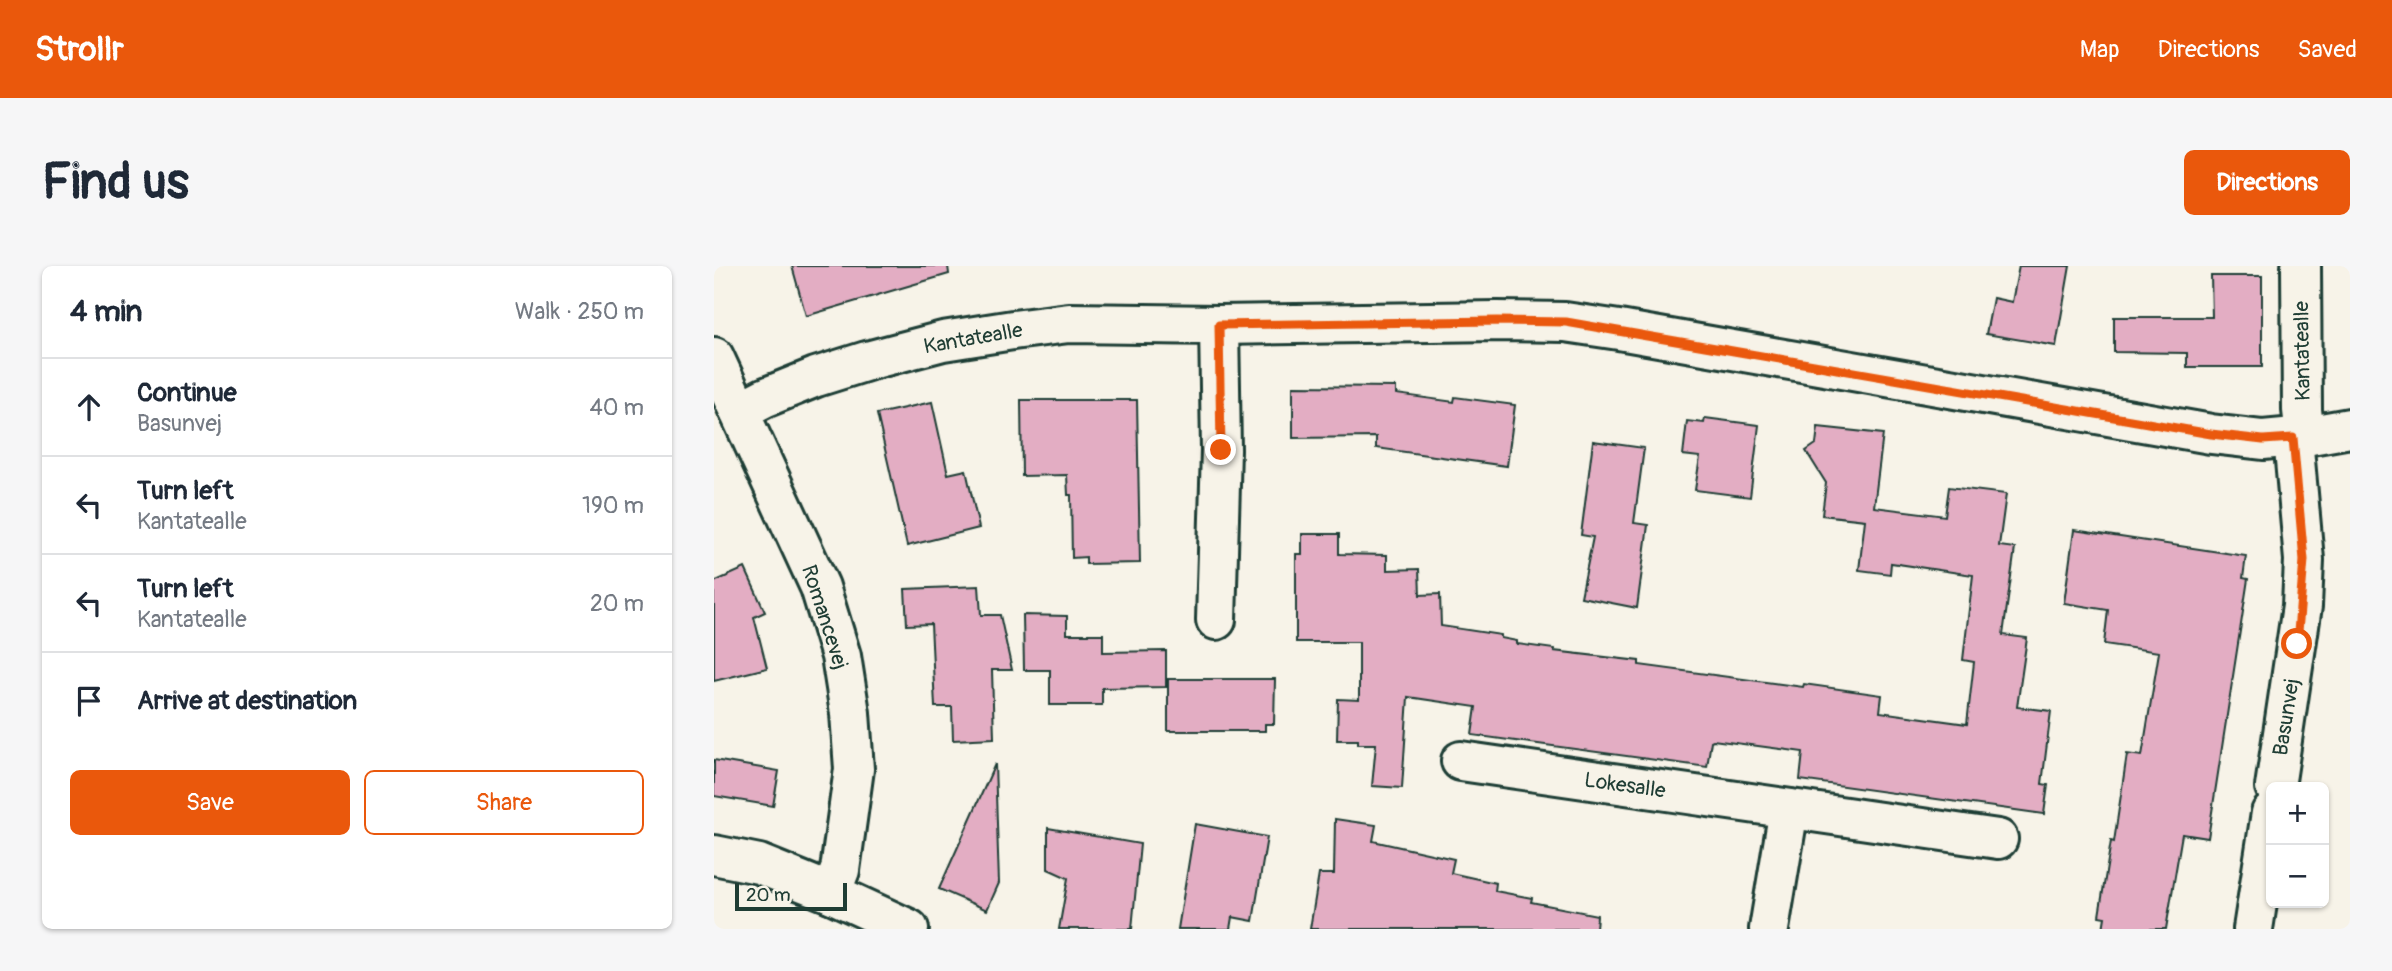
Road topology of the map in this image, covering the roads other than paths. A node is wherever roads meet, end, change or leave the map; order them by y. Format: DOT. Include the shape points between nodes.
graph roads {
  1 [pos="2301,266"];
  2 [pos="1219,325"];
  3 [pos="714,357"];
  4 [pos="739,411"];
  5 [pos="2350,428"];
  6 [pos="2299,437"];
  7 [pos="1216,620"];
  8 [pos="1461,761"];
  9 [pos="2276,782"];
  10 [pos="1788,809"];
  11 [pos="1998,839"];
  12 [pos="2266,845"];
  13 [pos="714,855"];
  14 [pos="831,893"];
  15 [pos="909,929"];
  16 [pos="1769,929"];
  17 [pos="2253,929"];
  1 -- 6 [label="street, Kantatealle"];
  2 -- 4 [label="street, Kantatealle" via="1069,323 943,341 816,377"];
  2 -- 6 [label="street, Kantatealle" via="1566,322 2198,432 2263,440"];
  2 -- 7 [label="street"];
  3 -- 4 [label="street, Romancevej"];
  4 -- 14 [label="street, Romancevej" via="820,587 841,656 854,769 840,870"];
  5 -- 6 [label="street, Kantatealle"];
  6 -- 9 [label="street, Basunvej" via="2302,606"];
  8 -- 10 [label="street, Lokesalle"];
  10 -- 11 [label="street, Lokesalle"];
  10 -- 16 [label="street"];
  12 -- 17 [label="street"];
  13 -- 14 [label="street" via="759,864"];
  14 -- 15 [label="street"];
}
